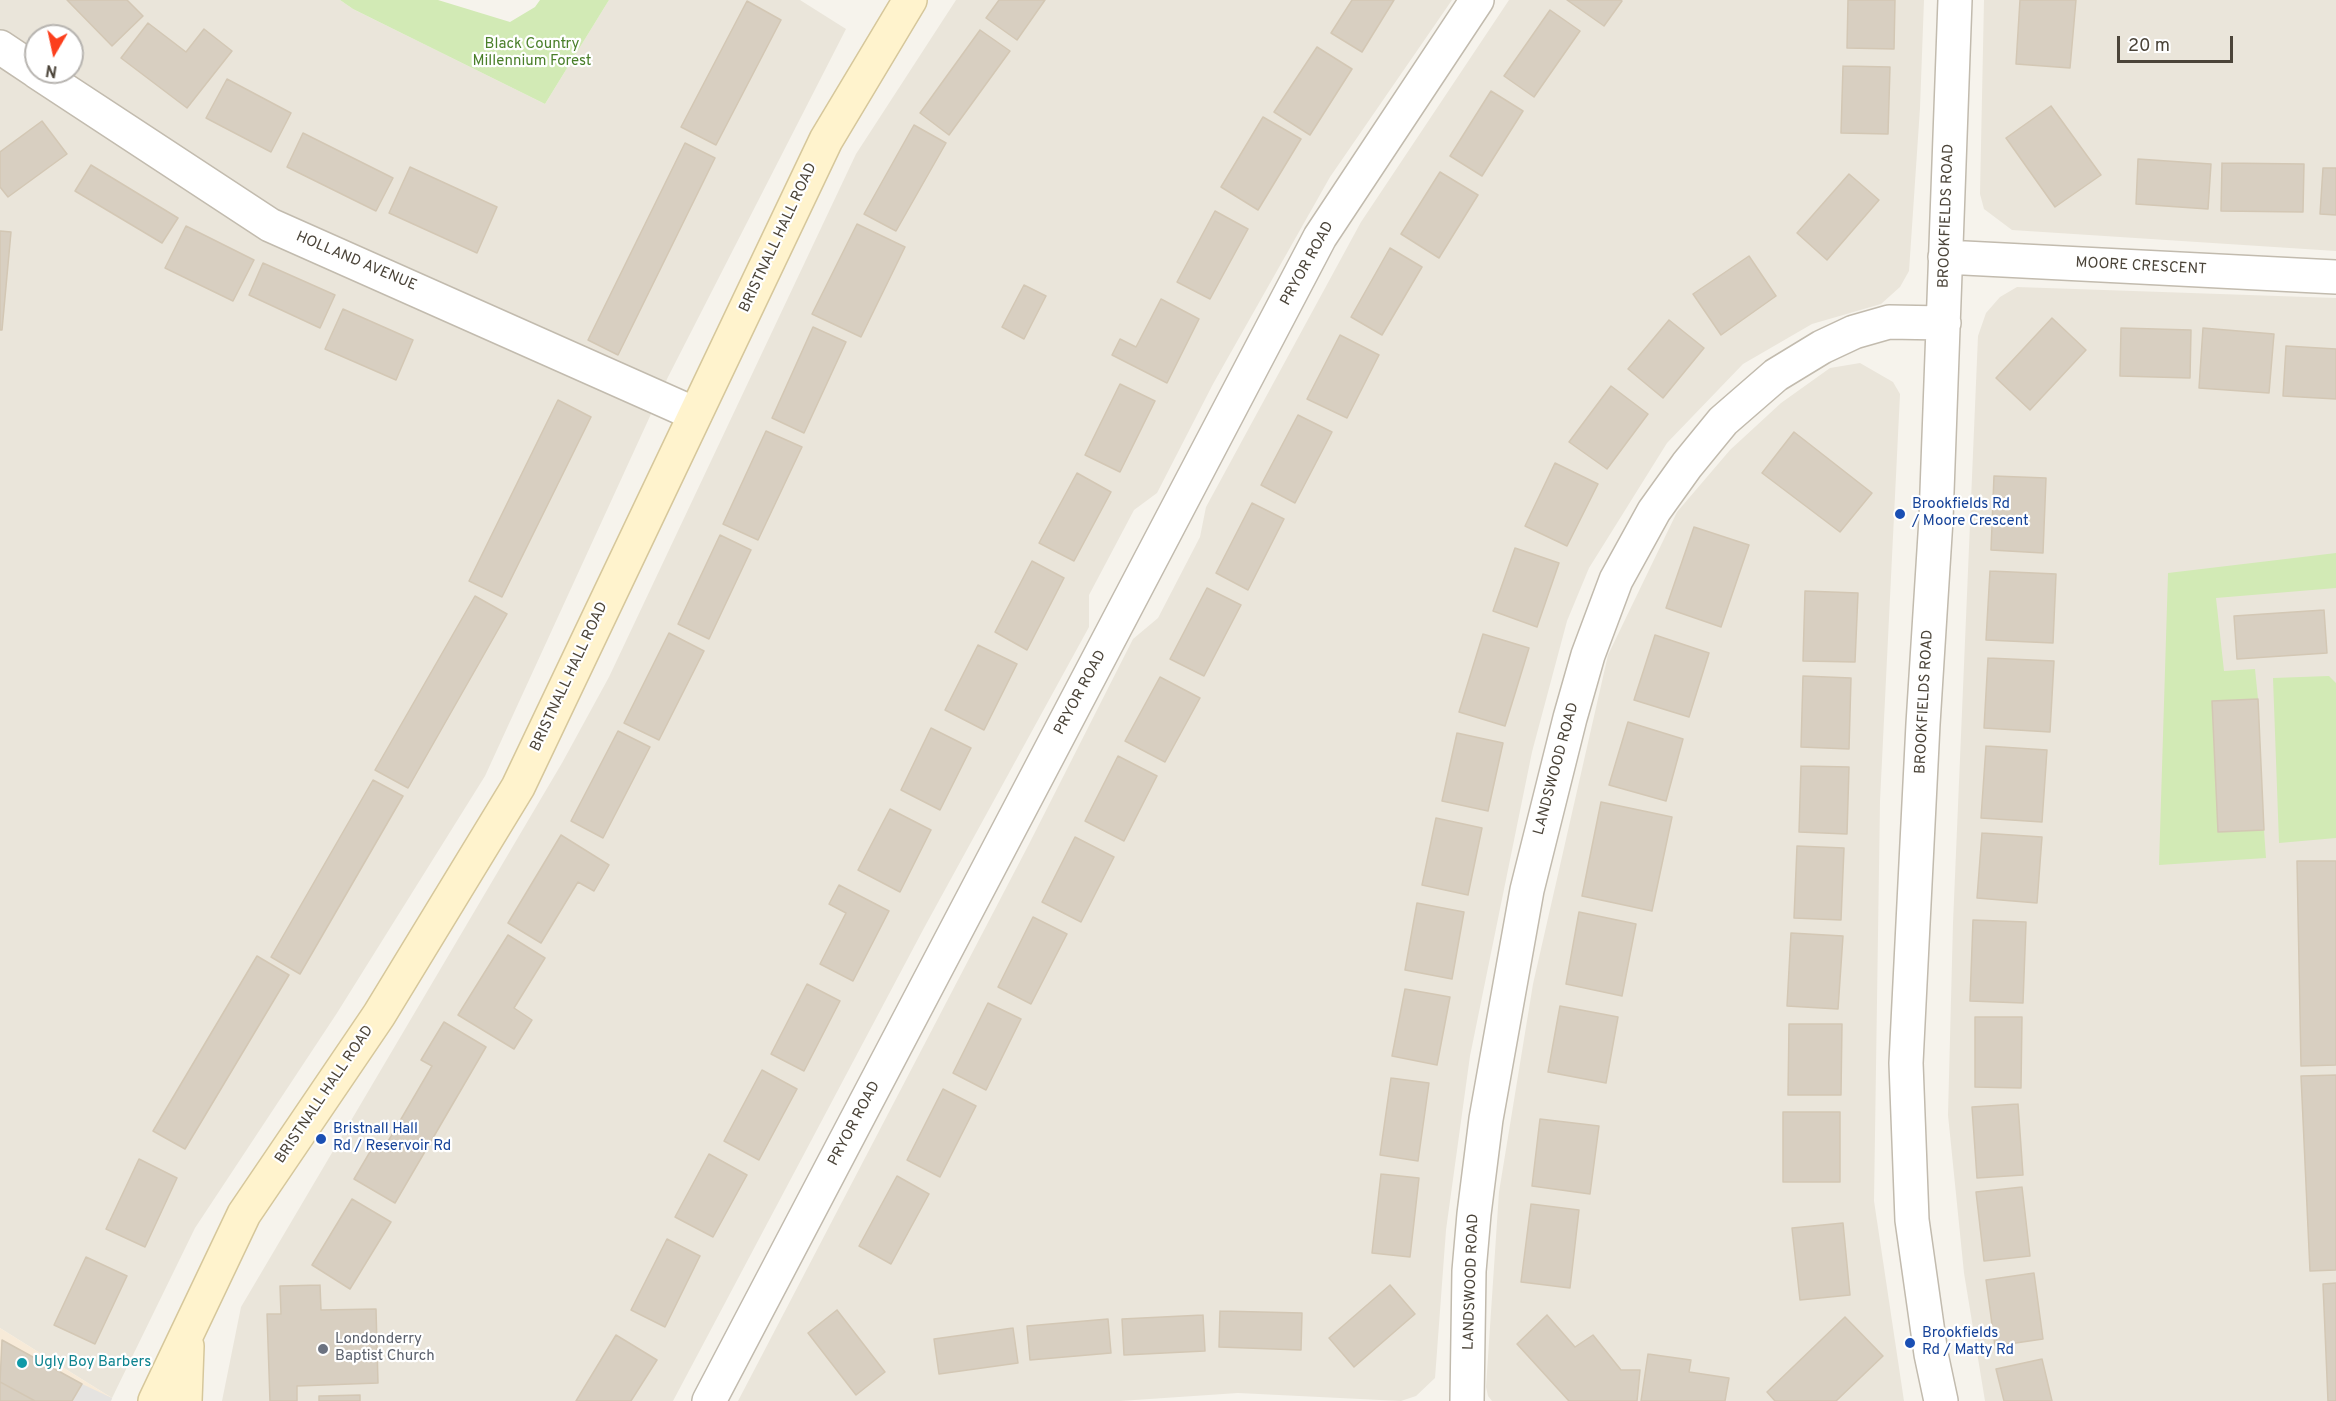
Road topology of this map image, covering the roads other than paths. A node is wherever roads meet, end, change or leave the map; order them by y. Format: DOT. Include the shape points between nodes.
graph roads {
  1 [pos="910,0"];
  2 [pos="1477,0"];
  3 [pos="1955,0"];
  4 [pos="0,48"];
  5 [pos="24,64"];
  6 [pos="55,84"];
  7 [pos="1945,258"];
  8 [pos="2336,277"];
  9 [pos="1944,323"];
  10 [pos="695,414"];
  11 [pos="188,1329"];
  12 [pos="155,1401"];
  13 [pos="185,1401"];
  14 [pos="709,1401"];
  15 [pos="1467,1401"];
  16 [pos="1941,1401"];
  1 -- 10 [label="street, BRISTNALL HALL ROAD" via="826,140"];
  2 -- 14 [label="street, PRYOR ROAD" via="1320,237"];
  3 -- 7 [label="street, BROOKFIELDS ROAD"];
  4 -- 5 [label="street, HOLLAND AVENUE"];
  6 -- 10 [label="street, HOLLAND AVENUE" via="270,225"];
  7 -- 8 [label="street, MOORE CRESCENT"];
  7 -- 9 [label="street, BROOKFIELDS ROAD"];
  9 -- 15 [label="street, LANDSWOOD ROAD" via="1889,322 1854,332 1776,375 1723,422 1687,465 1654,511 1616,580 1582,676 1527,890 1486,1119 1474,1214"];
  9 -- 16 [label="street, BROOKFIELDS ROAD" via="1906,1063 1912,1220"];
  10 -- 11 [label="street, BRISTNALL HALL ROAD" via="518,787 380,1015 244,1214"];
  11 -- 12 [label="street, BRISTNALL HALL ROAD"];
  11 -- 13 [label="street, BRISTNALL HALL ROAD"];
}
